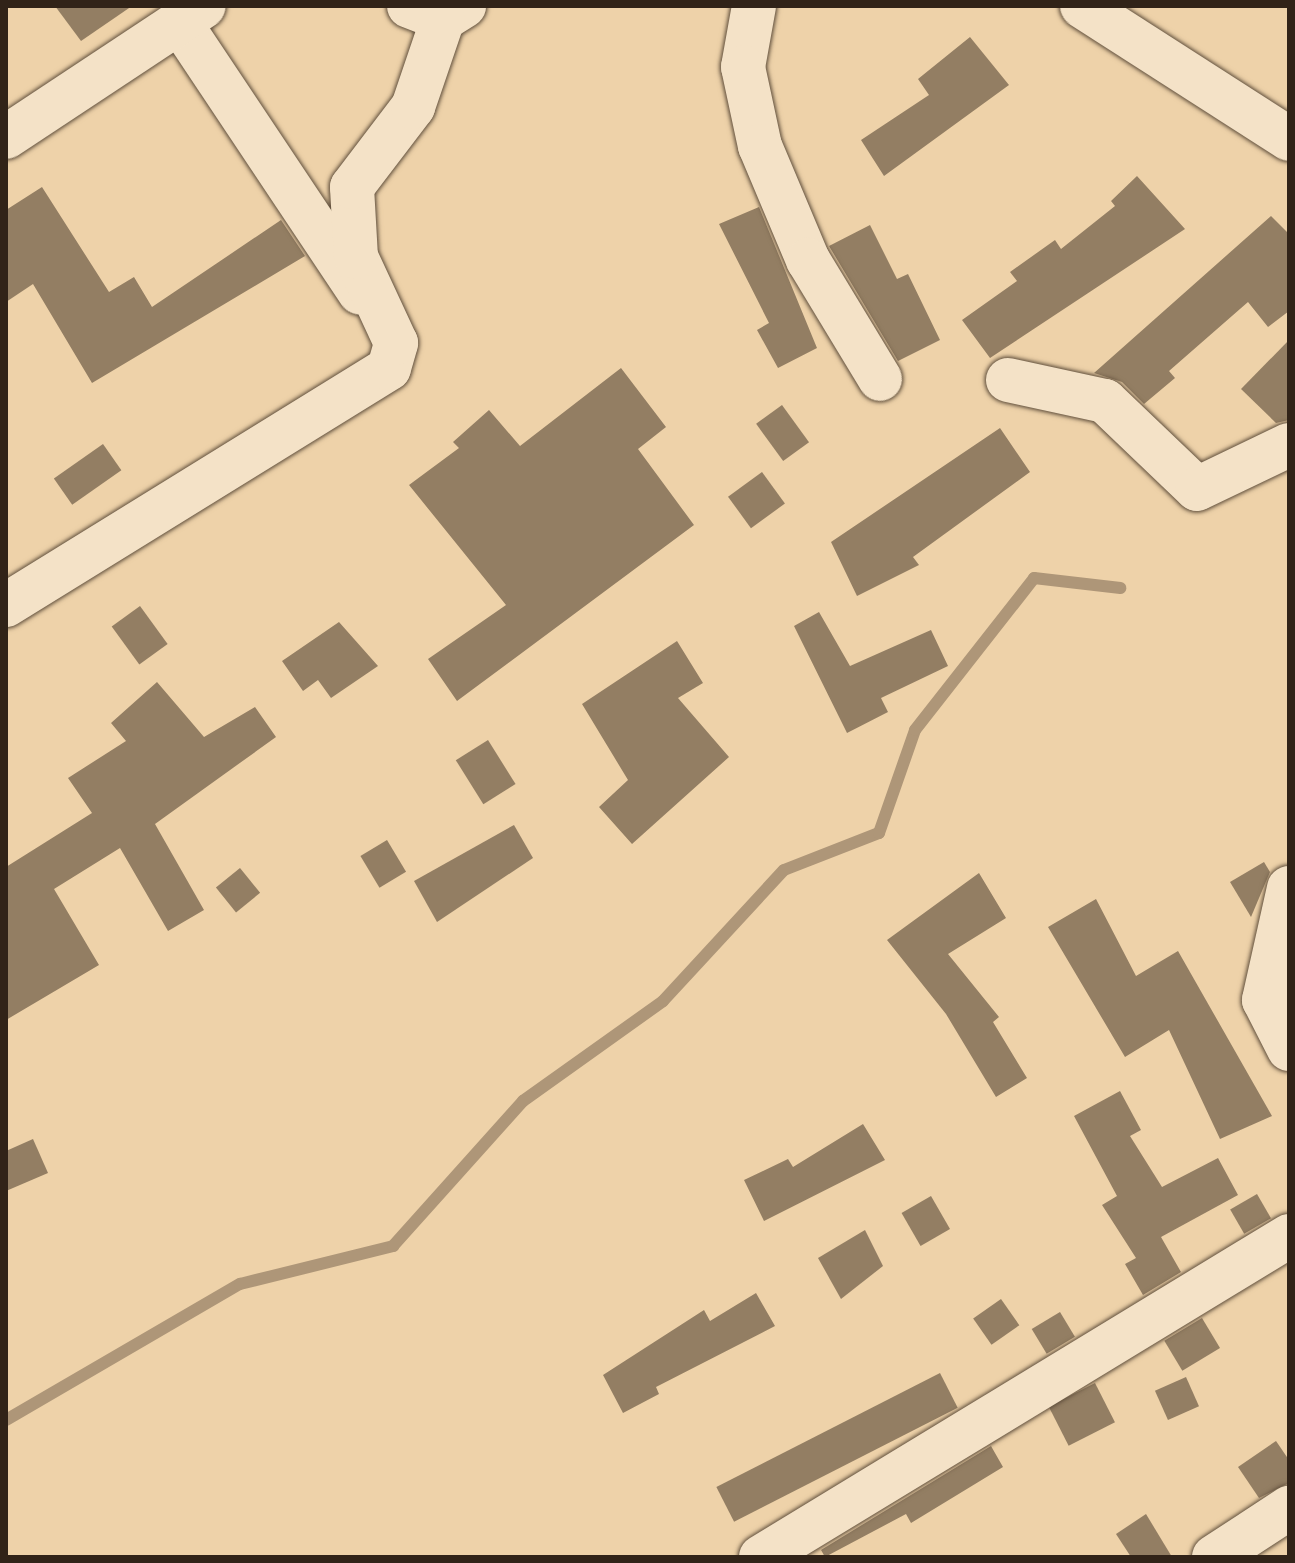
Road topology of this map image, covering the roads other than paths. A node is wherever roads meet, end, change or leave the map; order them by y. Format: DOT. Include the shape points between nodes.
graph roads {
  1 [pos="754,6"];
  2 [pos="1082,6"];
  3 [pos="438,10"];
  4 [pos="192,14"];
  5 [pos="6,137"];
  6 [pos="1289,139"];
  7 [pos="396,343"];
  8 [pos="880,379"];
  9 [pos="1008,380"];
  10 [pos="1289,445"];
  11 [pos="6,605"];
  12 [pos="1289,888"];
  13 [pos="1289,1049"];
  14 [pos="1289,1236"];
  15 [pos="1289,1508"];
  16 [pos="1214,1554"];
  17 [pos="761,1557"];
  1 -- 8 [label="street" via="743,67 760,146 808,260"];
  2 -- 6 [label="street"];
  3 -- 7 [label="street" via="413,107 352,187 356,257"];
  4 -- 5 [label="street"];
  4 -- 7 [label="street"];
  7 -- 11 [label="street" via="389,368"];
  9 -- 10 [label="street" via="1105,401 1197,489"];
  12 -- 13 [label="street" via="1264,1000"];
  14 -- 17 [label="street"];
  15 -- 16 [label="street"];
}
